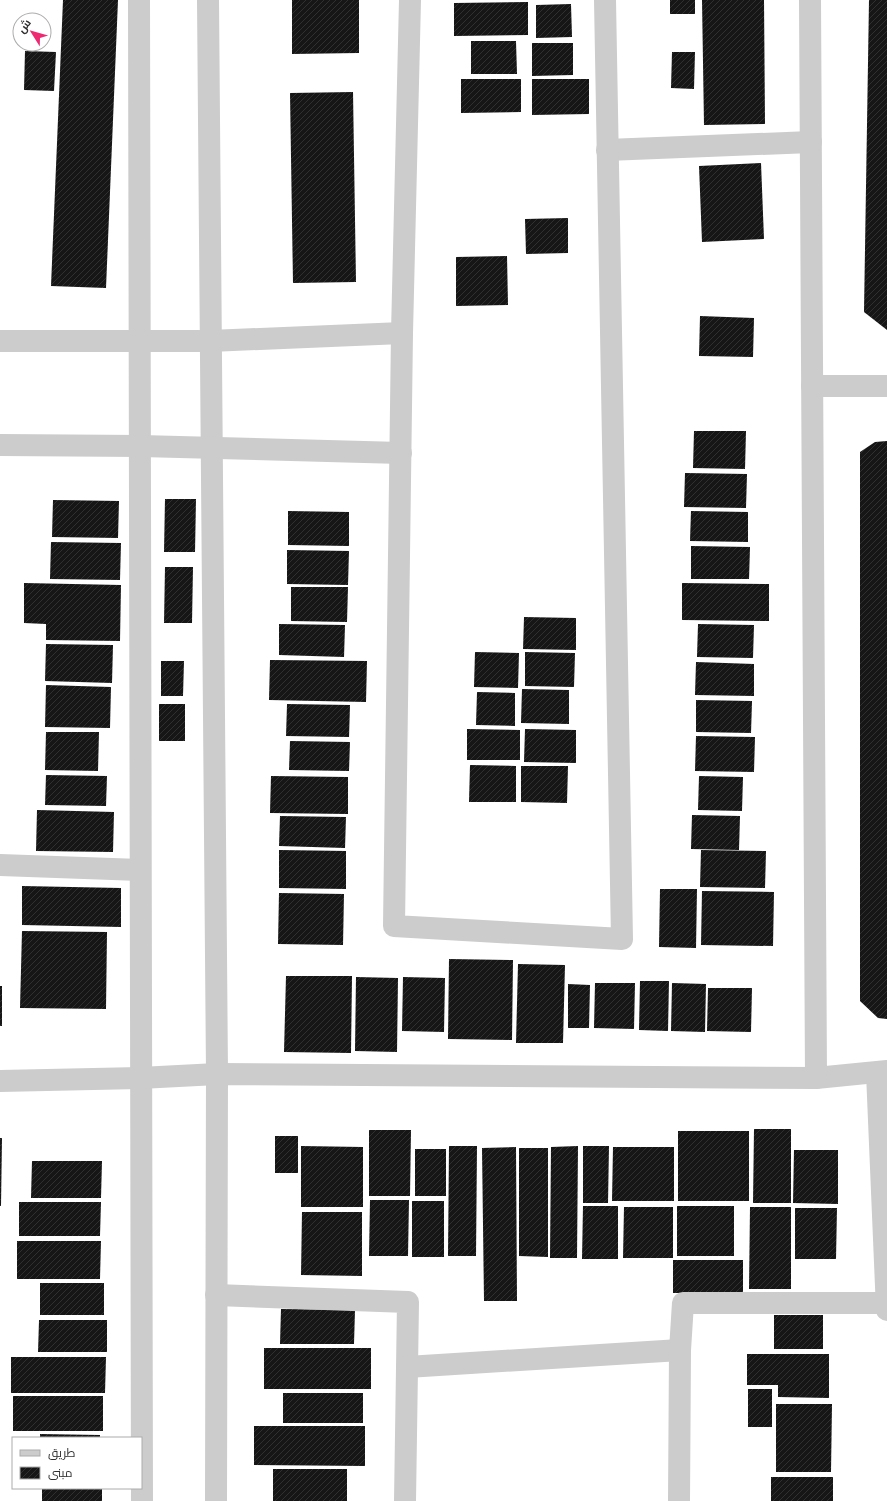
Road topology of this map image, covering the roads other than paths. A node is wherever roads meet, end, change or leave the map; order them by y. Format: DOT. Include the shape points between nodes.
graph roads {
  1 [pos="139,0"];
  2 [pos="208,0"];
  3 [pos="410,0"];
  4 [pos="605,0"];
  5 [pos="810,0"];
  6 [pos="811,142"];
  7 [pos="608,150"];
  8 [pos="402,332"];
  9 [pos="140,341"];
  10 [pos="210,341"];
  11 [pos="0,342"];
  12 [pos="812,386"];
  13 [pos="887,386"];
  14 [pos="0,445"];
  15 [pos="141,446"];
  16 [pos="211,448"];
  17 [pos="400,453"];
  18 [pos="0,865"];
  19 [pos="140,870"];
  20 [pos="882,1072"];
  21 [pos="217,1074"];
  22 [pos="140,1078"];
  23 [pos="816,1078"];
  24 [pos="0,1081"];
  25 [pos="216,1295"];
  26 [pos="887,1303"];
  27 [pos="887,1310"];
  28 [pos="680,1350"];
  29 [pos="407,1368"];
  30 [pos="142,1437"];
  31 [pos="142,1489"];
  32 [pos="142,1501"];
  33 [pos="216,1501"];
  34 [pos="405,1501"];
  35 [pos="679,1501"];
  1 -- 9 [label="street"];
  2 -- 10 [label="street"];
  3 -- 8 [label="street"];
  4 -- 7 [label="street"];
  5 -- 6 [label="street"];
  6 -- 7 [label="street"];
  6 -- 12 [label="street"];
  7 -- 17 [label="street" via="622,939 394,926"];
  8 -- 10 [label="street"];
  8 -- 17 [label="street"];
  9 -- 10 [label="street"];
  9 -- 11 [label="street"];
  9 -- 15 [label="street"];
  10 -- 16 [label="street"];
  12 -- 13 [label="street"];
  12 -- 23 [label="street"];
  14 -- 15 [label="street"];
  15 -- 16 [label="street"];
  15 -- 19 [label="street"];
  16 -- 17 [label="street"];
  16 -- 21 [label="street"];
  18 -- 19 [label="street"];
  19 -- 22 [label="street"];
  20 -- 23 [label="street"];
  20 -- 26 [label="street"];
  21 -- 22 [label="street"];
  21 -- 23 [label="street"];
  21 -- 25 [label="street"];
  22 -- 24 [label="street"];
  22 -- 30 [label="street"];
  25 -- 29 [label="street" via="408,1302"];
  25 -- 33 [label="street"];
  26 -- 27 [label="street"];
  26 -- 28 [label="street" via="683,1303"];
  28 -- 29 [label="street"];
  28 -- 35 [label="street"];
  29 -- 34 [label="street"];
  31 -- 32 [label="street"];
}
